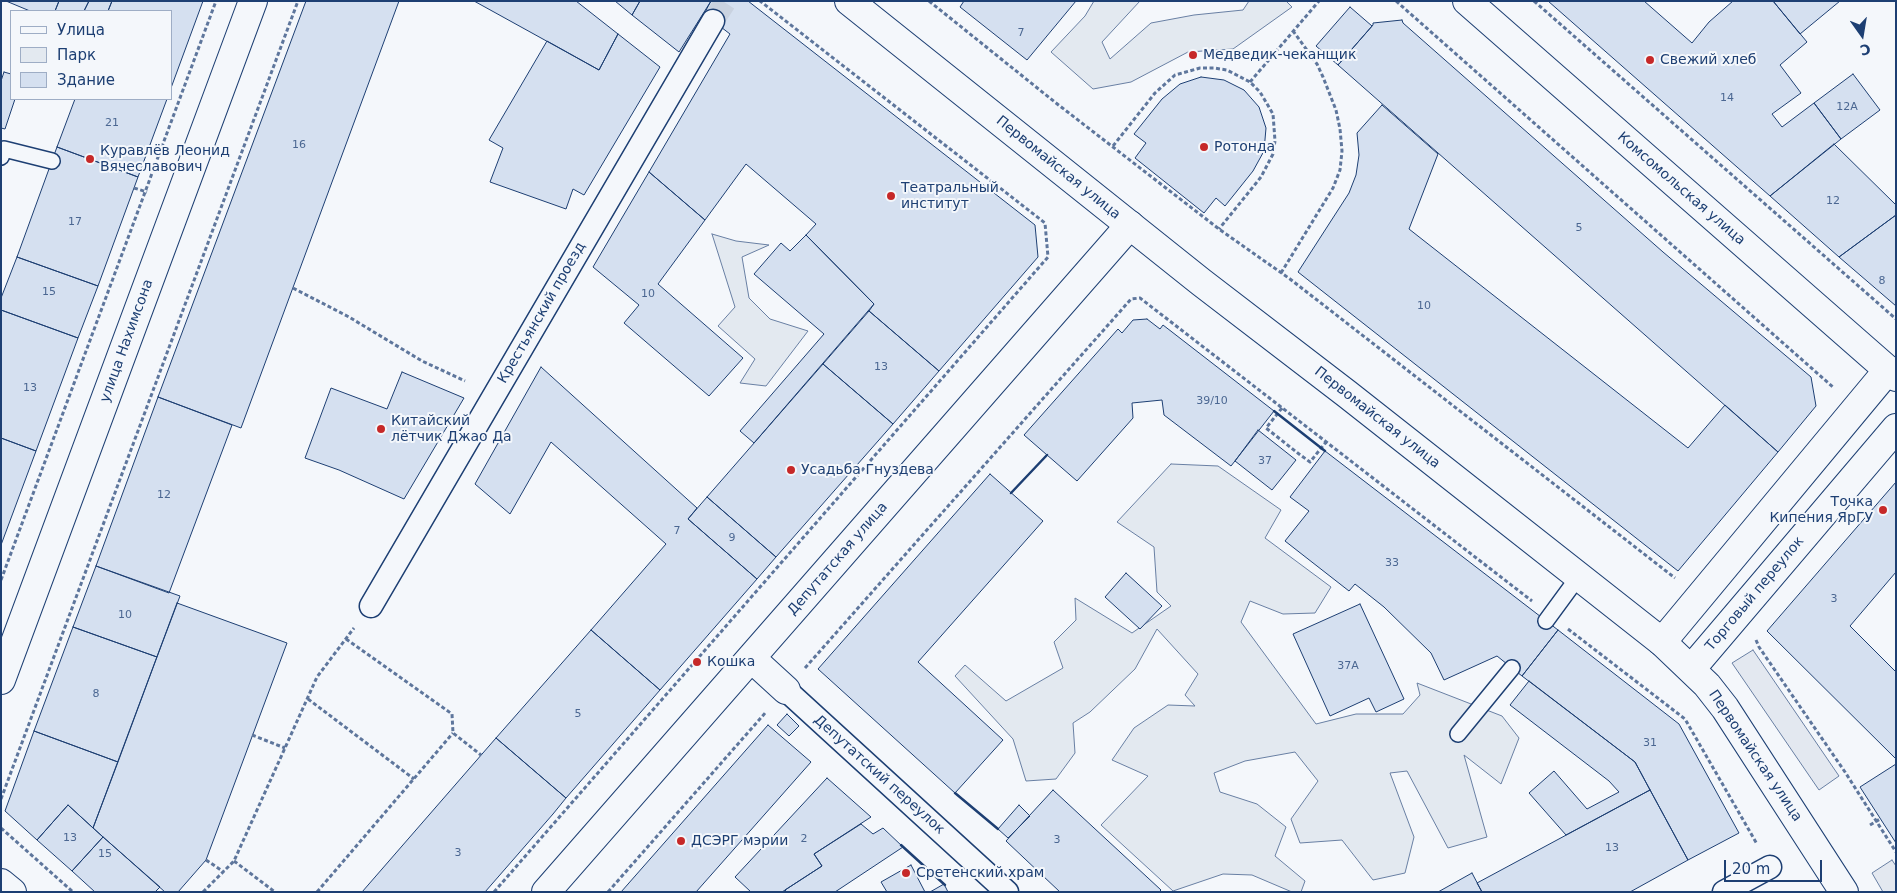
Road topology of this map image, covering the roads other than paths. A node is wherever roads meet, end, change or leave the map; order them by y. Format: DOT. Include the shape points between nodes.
graph roads {
  1 [pos="253,1"];
  2 [pos="848,1"];
  3 [pos="1467,1"];
  4 [pos="713,21"];
  5 [pos="1,157"];
  6 [pos="52,161"];
  7 [pos="1130,225"];
  8 [pos="1892,374"];
  9 [pos="1896,428"];
  10 [pos="1579,576"];
  11 [pos="371,606"];
  12 [pos="1548,618"];
  13 [pos="1662,642"];
  14 [pos="751,658"];
  15 [pos="1512,668"];
  16 [pos="1692,668"];
  17 [pos="1,680"];
  18 [pos="786,690"];
  19 [pos="1458,734"];
  20 [pos="1770,866"];
  21 [pos="1,883"];
  22 [pos="12,892"];
  23 [pos="546,892"];
  24 [pos="1007,892"];
  25 [pos="1724,892"];
  26 [pos="1844,892"];
  1 -- 17 [label="street, улица Нахимсона"];
  2 -- 7 [label="street, Первомайская улица"];
  3 -- 8 [label="street, Комсомольская улица"];
  4 -- 11 [label="street, Крестьянский проезд"];
  5 -- 6 [label="lane" via="4,149"];
  7 -- 10 [label="street, Первомайская улица"];
  7 -- 14 [label="street, Депутатская улица"];
  8 -- 13 [label="street"];
  9 -- 16 [label="street, Торговый переулок"];
  10 -- 12 [label="lane"];
  10 -- 13 [label="street, Первомайская улица"];
  13 -- 16 [label="street, Первомайская улица"];
  14 -- 18 [label="street, Депутатский переулок"];
  14 -- 23 [label="street, Депутатская улица"];
  15 -- 19 [label="lane"];
  16 -- 26 [label="street, Первомайская улица" via="1724,708"];
  18 -- 24 [label="street, Депутатский переулок"];
  20 -- 25 [label="street"];
  21 -- 22 [label="street"];
}
